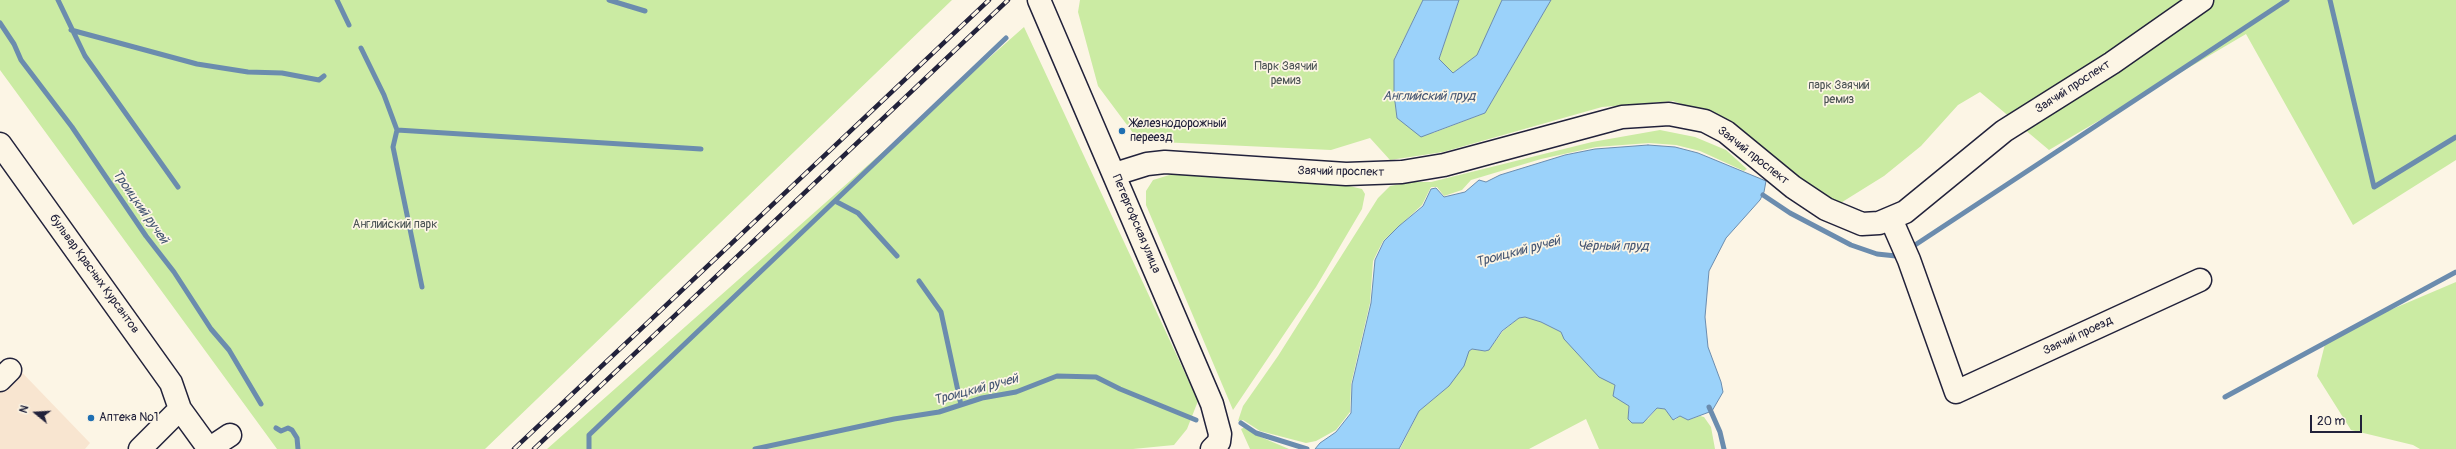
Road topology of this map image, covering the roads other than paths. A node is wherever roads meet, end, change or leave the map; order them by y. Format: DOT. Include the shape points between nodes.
graph roads {
  1 [pos="1039,0"];
  2 [pos="2202,0"];
  3 [pos="0,144"];
  4 [pos="1115,174"];
  5 [pos="1891,219"];
  6 [pos="2200,280"];
  7 [pos="180,409"];
  8 [pos="230,435"];
  9 [pos="1219,447"];
  10 [pos="140,449"];
  11 [pos="209,449"];
  1 -- 4 [label="street, Петергофская улица"];
  2 -- 5 [label="street, Заячий проспект" via="2094,74 2004,131 1904,212"];
  3 -- 7 [label="street, бульвар Красных Курсантов" via="171,383"];
  4 -- 5 [label="street, Заячий проспект" via="1147,164 1172,162 1346,174 1402,172 1444,165 1615,119 1669,114 1705,121 1726,132 1798,191 1842,218 1862,224"];
  4 -- 9 [label="street, Петергофская улица" via="1214,410 1220,434"];
  5 -- 6 [label="street, Заячий проезд" via="1956,392"];
  7 -- 10 [label="street"];
  7 -- 11 [label="street, бульвар Красных Курсантов"];
  8 -- 11 [label="street"];
}
